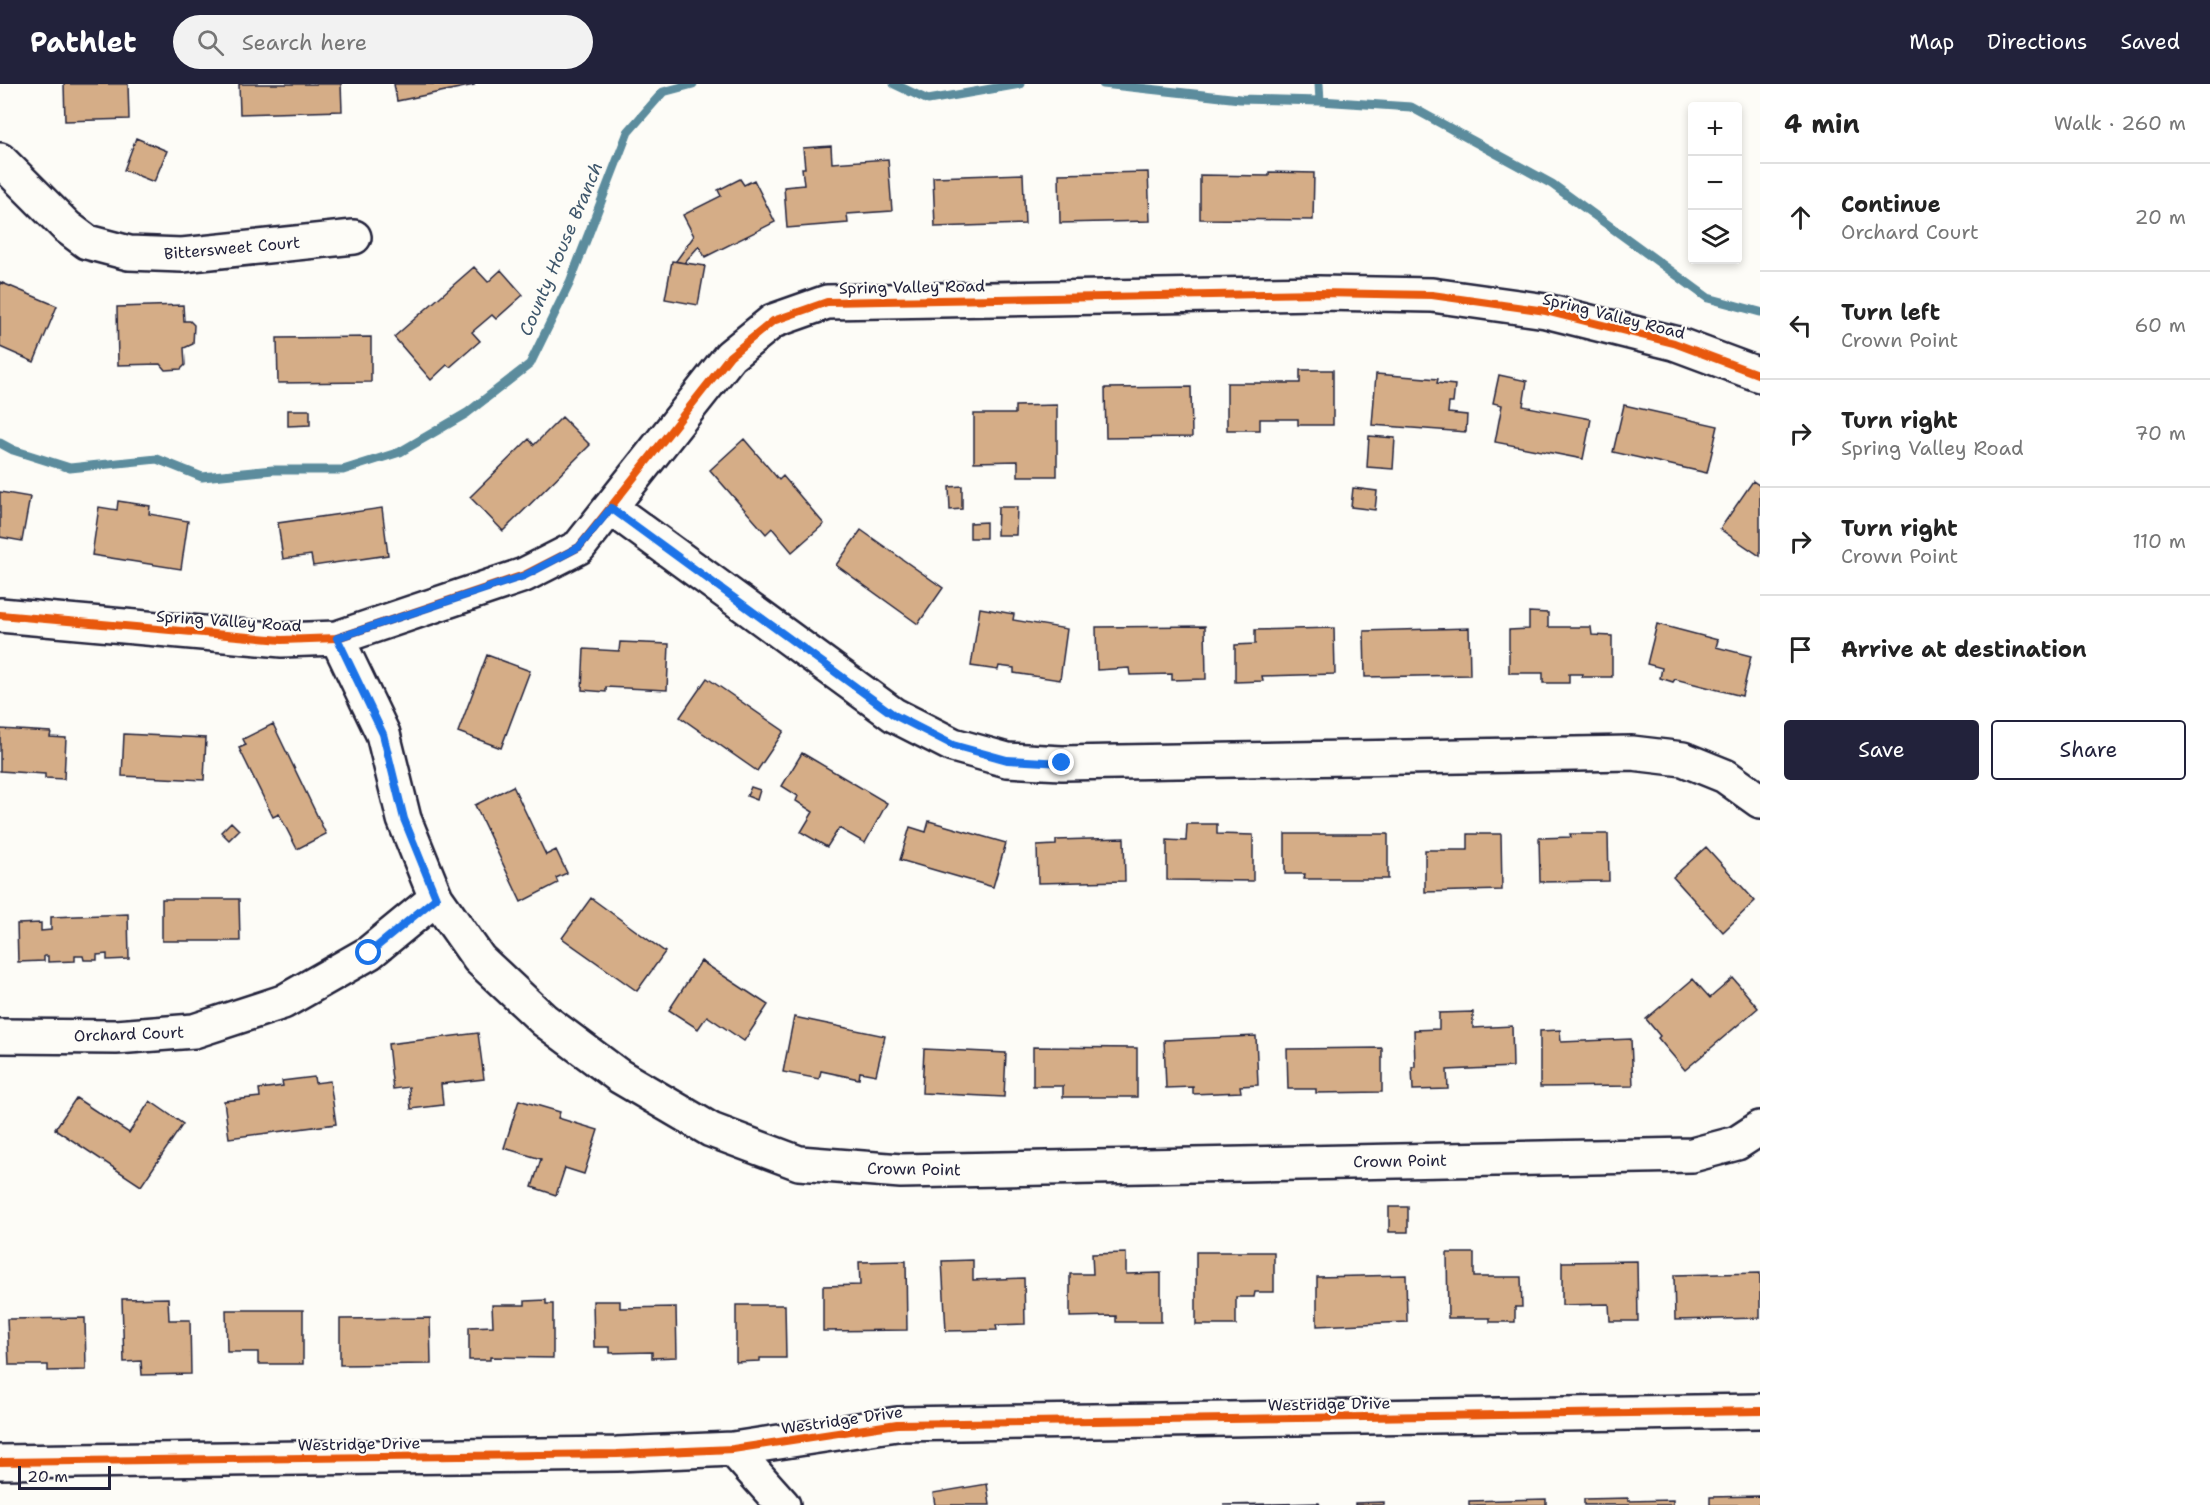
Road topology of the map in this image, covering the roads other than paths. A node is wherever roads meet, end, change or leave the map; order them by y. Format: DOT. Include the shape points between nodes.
graph roads {
  1 [pos="0,160"];
  2 [pos="354,237"];
  3 [pos="1760,375"];
  4 [pos="611,508"];
  5 [pos="0,615"];
  6 [pos="337,638"];
  7 [pos="1760,801"];
  8 [pos="436,898"];
  9 [pos="0,1036"];
  10 [pos="1760,1128"];
  11 [pos="1760,1411"];
  12 [pos="733,1449"];
  13 [pos="0,1462"];
  14 [pos="783,1505"];
  1 -- 2 [label="street, Bittersweet Court" via="87,242 129,253 182,255"];
  3 -- 4 [label="street, Spring Valley Road" via="1674,343 1546,311 1432,295 1319,293 827,302 773,321 730,356"];
  4 -- 6 [label="street, Spring Valley Road" via="579,547 524,576"];
  4 -- 7 [label="street" via="894,715 953,745 1007,760 1062,763 1632,753 1683,759 1725,776"];
  5 -- 6 [label="street, Spring Valley Road" via="282,640"];
  6 -- 8 [label="street, Crown Point" via="383,734 404,819"];
  8 -- 9 [label="street, Orchard Court" via="369,953 282,1002 194,1032 116,1037"];
  8 -- 10 [label="street, Crown Point" via="479,959 544,1020 620,1076 711,1130 800,1163 901,1171 1692,1155 1737,1143"];
  11 -- 12 [label="street, Westridge Drive" via="897,1424"];
  12 -- 13 [label="street, Westridge Drive"];
  12 -- 14 [label="street"];
}
